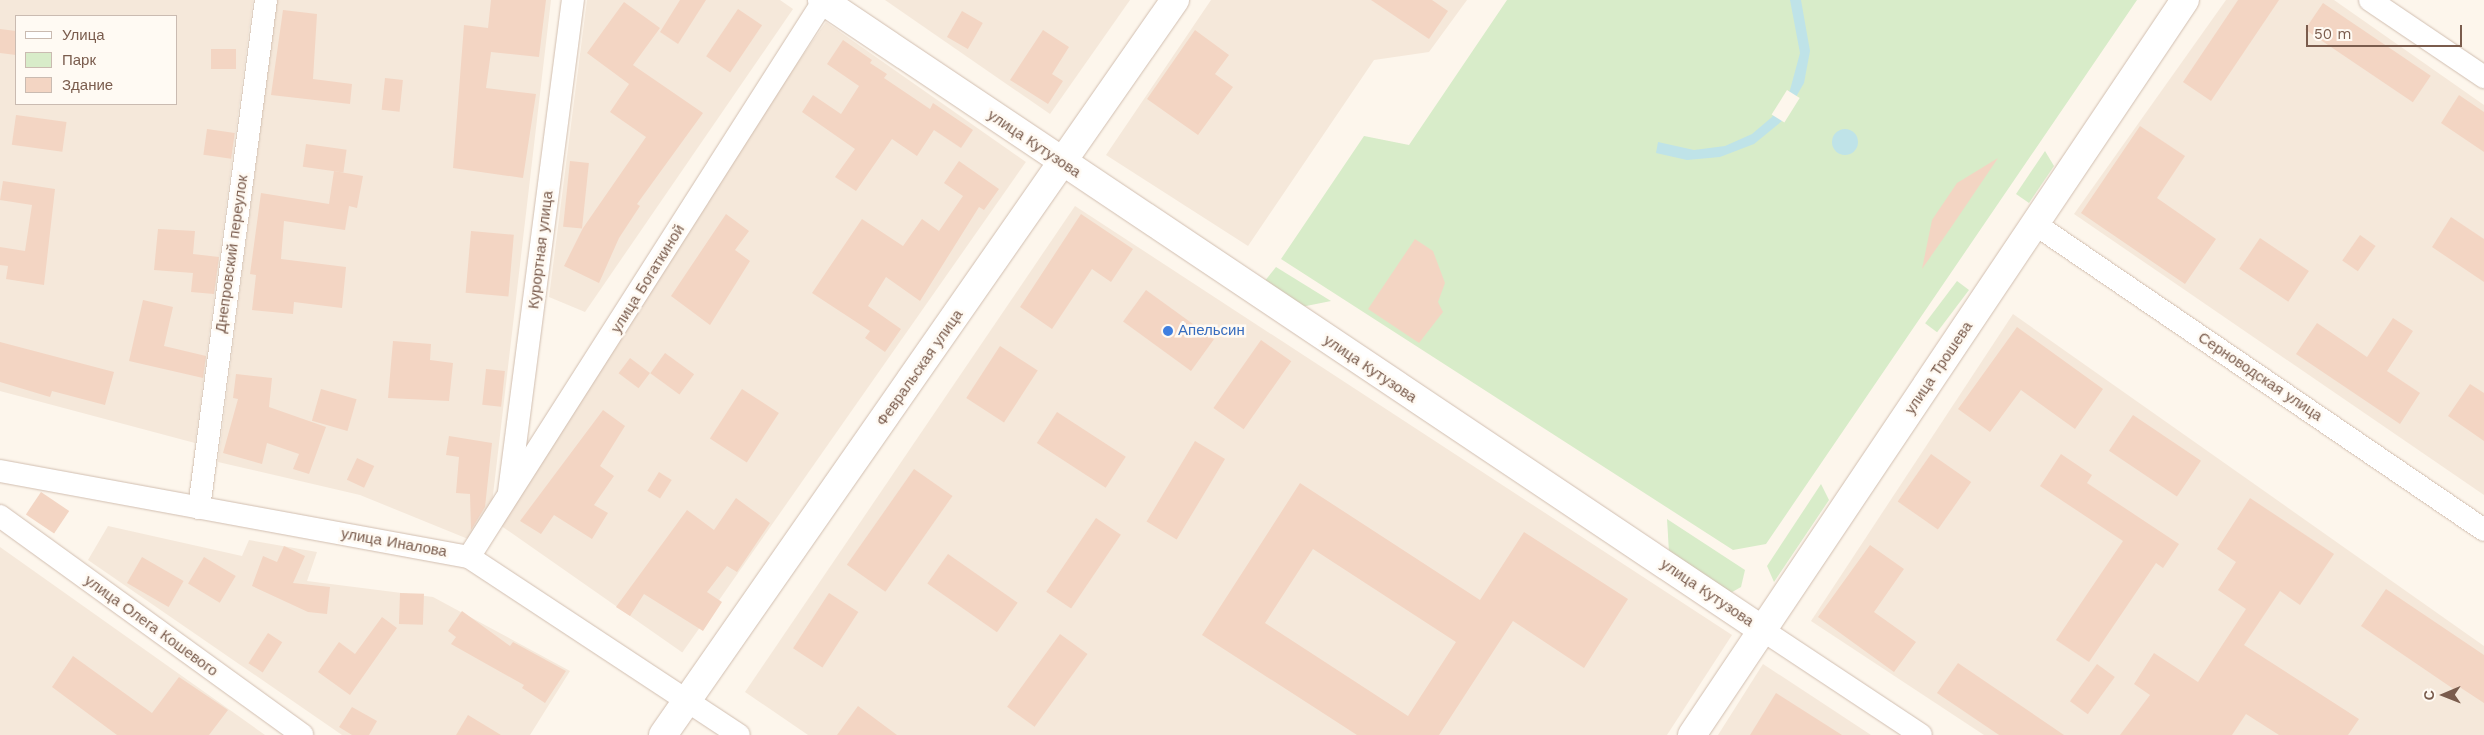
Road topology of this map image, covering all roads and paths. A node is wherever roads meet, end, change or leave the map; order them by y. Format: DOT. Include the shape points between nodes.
graph roads {
  1 [pos="266,0"];
  2 [pos="573,0"];
  3 [pos="823,0"];
  4 [pos="1175,0"];
  5 [pos="2185,0"];
  6 [pos="2370,0"];
  7 [pos="2484,77"];
  8 [pos="1063,164"];
  9 [pos="2035,224"];
  10 [pos="0,471"];
  11 [pos="508,500"];
  12 [pos="199,508"];
  13 [pos="0,516"];
  14 [pos="2484,530"];
  15 [pos="469,557"];
  16 [pos="1764,631"];
  17 [pos="688,699"];
  18 [pos="302,735"];
  19 [pos="663,735"];
  20 [pos="740,735"];
  21 [pos="1692,735"];
  22 [pos="1920,735"];
  1 -- 12 [label="street, Днепровский переулок"];
  2 -- 11 [label="street, Курортная улица"];
  3 -- 8 [label="street, улица Кутузова"];
  3 -- 11 [label="street, улица Богаткиной"];
  4 -- 8 [label="street, Февральская улица"];
  5 -- 9 [label="street, улица Трошева"];
  6 -- 7 [label="street"];
  8 -- 16 [label="street, улица Кутузова"];
  8 -- 17 [label="street, Февральская улица"];
  9 -- 14 [label="street, Серноводская улица"];
  9 -- 16 [label="street, улица Трошева"];
  10 -- 12 [label="street, улица Иналова"];
  11 -- 15 [label="street, улица Богаткиной"];
  12 -- 15 [label="street, улица Иналова"];
  13 -- 18 [label="street, улица Олега Кошевого"];
  15 -- 17 [label="street, улица Иналова"];
  16 -- 21 [label="street, улица Трошева"];
  16 -- 22 [label="street, улица Кутузова"];
  17 -- 19 [label="street, Февральская улица"];
  17 -- 20 [label="street, улица Иналова"];
}
